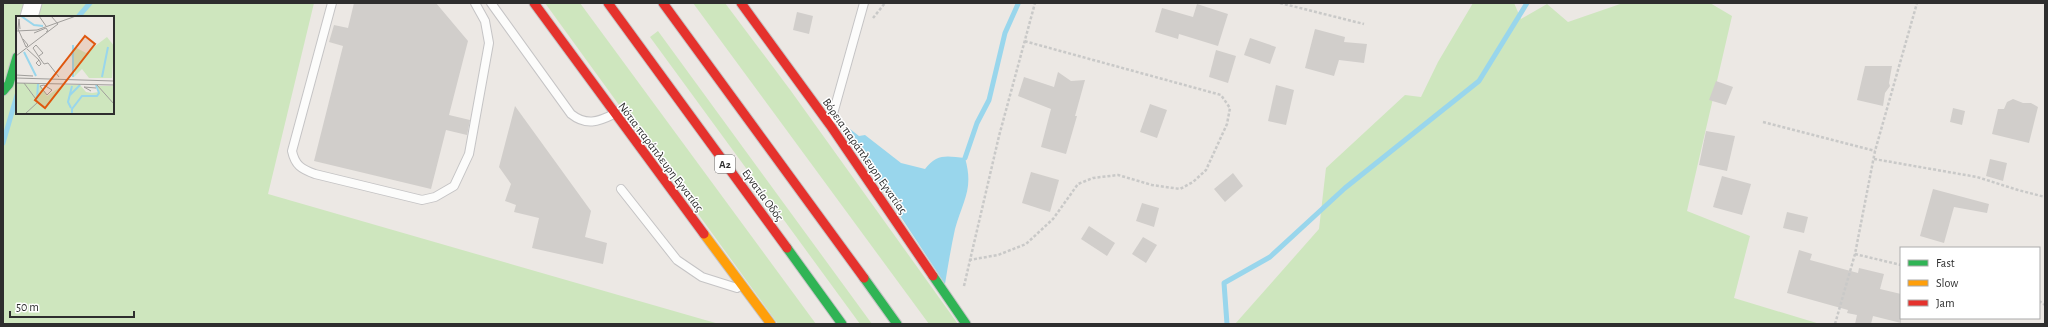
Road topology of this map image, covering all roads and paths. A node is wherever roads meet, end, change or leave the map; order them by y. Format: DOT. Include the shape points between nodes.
graph roads {
  1 [pos="33,3"];
  2 [pos="332,3"];
  3 [pos="475,3"];
  4 [pos="491,3"];
  5 [pos="534,3"];
  6 [pos="608,3"];
  7 [pos="663,3"];
  8 [pos="741,3"];
  9 [pos="864,3"];
  10 [pos="1035,3"];
  11 [pos="1280,3"];
  12 [pos="1917,3"];
  13 [pos="29,16"];
  14 [pos="1364,24"];
  15 [pos="1024,41"];
  16 [pos="16,60"];
  17 [pos="3,91"];
  18 [pos="614,114"];
  19 [pos="1763,122"];
  20 [pos="830,125"];
  21 [pos="1875,151"];
  22 [pos="1874,159"];
  23 [pos="621,189"];
  24 [pos="2045,196"];
  25 [pos="1855,254"];
  26 [pos="969,260"];
  27 [pos="1900,265"];
  28 [pos="746,291"];
  29 [pos="958,312"];
  30 [pos="771,324"];
  31 [pos="842,324"];
  32 [pos="897,324"];
  33 [pos="966,324"];
  34 [pos="1836,324"];
  1 -- 13 [label="street"];
  2 -- 3 [label="lane" via="292,150 294,161 304,170 315,174 422,200 435,197 454,186 469,154 489,43 485,21"];
  4 -- 18 [label="lane" via="571,114 579,120 588,122 602,120"];
  5 -- 18 [label="main road, Νότια παράπλευρη Εγνατίας"];
  6 -- 31 [label="main road, Εγνατία Οδός / Α2"];
  7 -- 32 [label="main road"];
  8 -- 20 [label="main road, Βόρεια παράπλευρη Εγνατίας"];
  9 -- 20 [label="lane"];
  10 -- 15 [label="path"];
  11 -- 14 [label="path"];
  12 -- 21 [label="path"];
  15 -- 26 [label="path"];
  15 -- 26 [label="path" via="1220,95 1230,108 1227,124 1206,170 1193,182 1180,189 1152,185 1118,175 1093,178 1078,184 1053,219 1026,244 998,255"];
  16 -- 17 [label="main road" via="9,84"];
  18 -- 28 [label="main road, Νότια παράπλευρη Εγνατίας"];
  19 -- 21 [label="path"];
  20 -- 29 [label="main road, Βόρεια παράπλευρη Εγνατίας"];
  21 -- 22 [label="path"];
  22 -- 24 [label="path" via="1978,177"];
  22 -- 25 [label="path"];
  23 -- 28 [label="lane" via="677,260 702,277"];
  25 -- 27 [label="path"];
  25 -- 34 [label="path"];
  26 -- 29 [label="path"];
  28 -- 30 [label="main road, Νότια παράπλευρη Εγνατίας"];
  29 -- 33 [label="main road, Βόρεια παράπλευρη Εγνατίας"];
}
